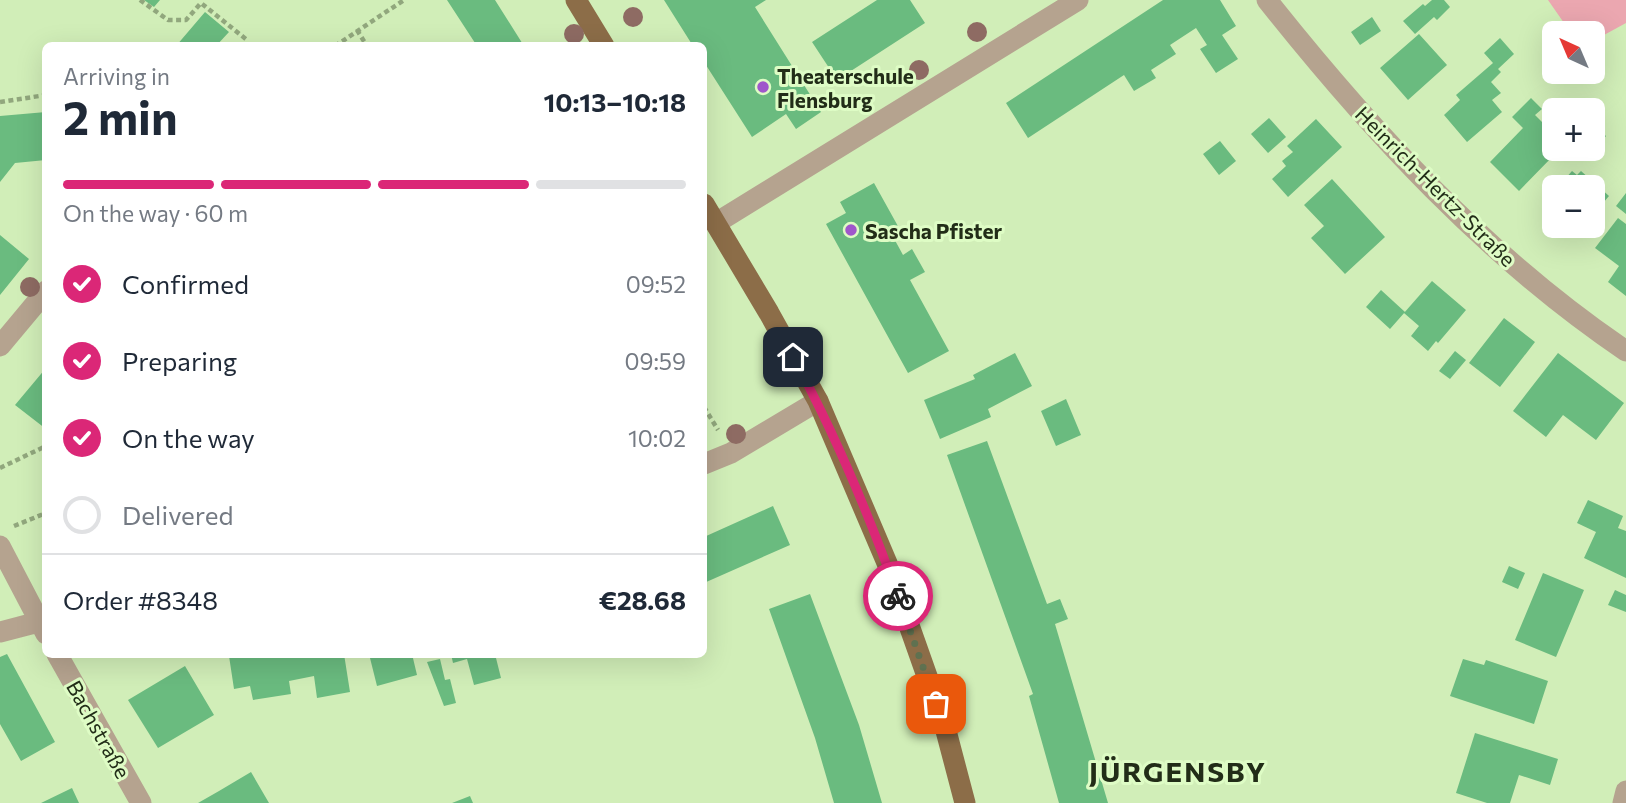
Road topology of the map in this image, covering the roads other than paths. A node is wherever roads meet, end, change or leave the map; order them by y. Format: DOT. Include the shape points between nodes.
graph roads {
  1 [pos="576,0"];
  2 [pos="1078,0"];
  3 [pos="1267,0"];
  4 [pos="602,42"];
  5 [pos="707,209"];
  6 [pos="716,223"];
  7 [pos="42,296"];
  8 [pos="0,346"];
  9 [pos="1626,351"];
  10 [pos="818,401"];
  11 [pos="707,463"];
  12 [pos="0,546"];
  13 [pos="42,623"];
  14 [pos="42,625"];
  15 [pos="0,632"];
  16 [pos="59,658"];
  17 [pos="1626,791"];
  18 [pos="141,803"];
  19 [pos="965,803"];
  20 [pos="1623,803"];
  1 -- 4 [label="main road"];
  2 -- 6 [label="street"];
  3 -- 9 [label="street, Heinrich-Hertz-Straße" via="1327,75 1462,218 1526,275"];
  5 -- 6 [label="main road"];
  6 -- 10 [label="main road"];
  7 -- 8 [label="street"];
  10 -- 11 [label="street"];
  10 -- 19 [label="main road" via="887,563 945,727"];
  12 -- 13 [label="street"];
  14 -- 15 [label="street"];
  16 -- 18 [label="street, Bachstraße"];
  17 -- 20 [label="street"];
}
